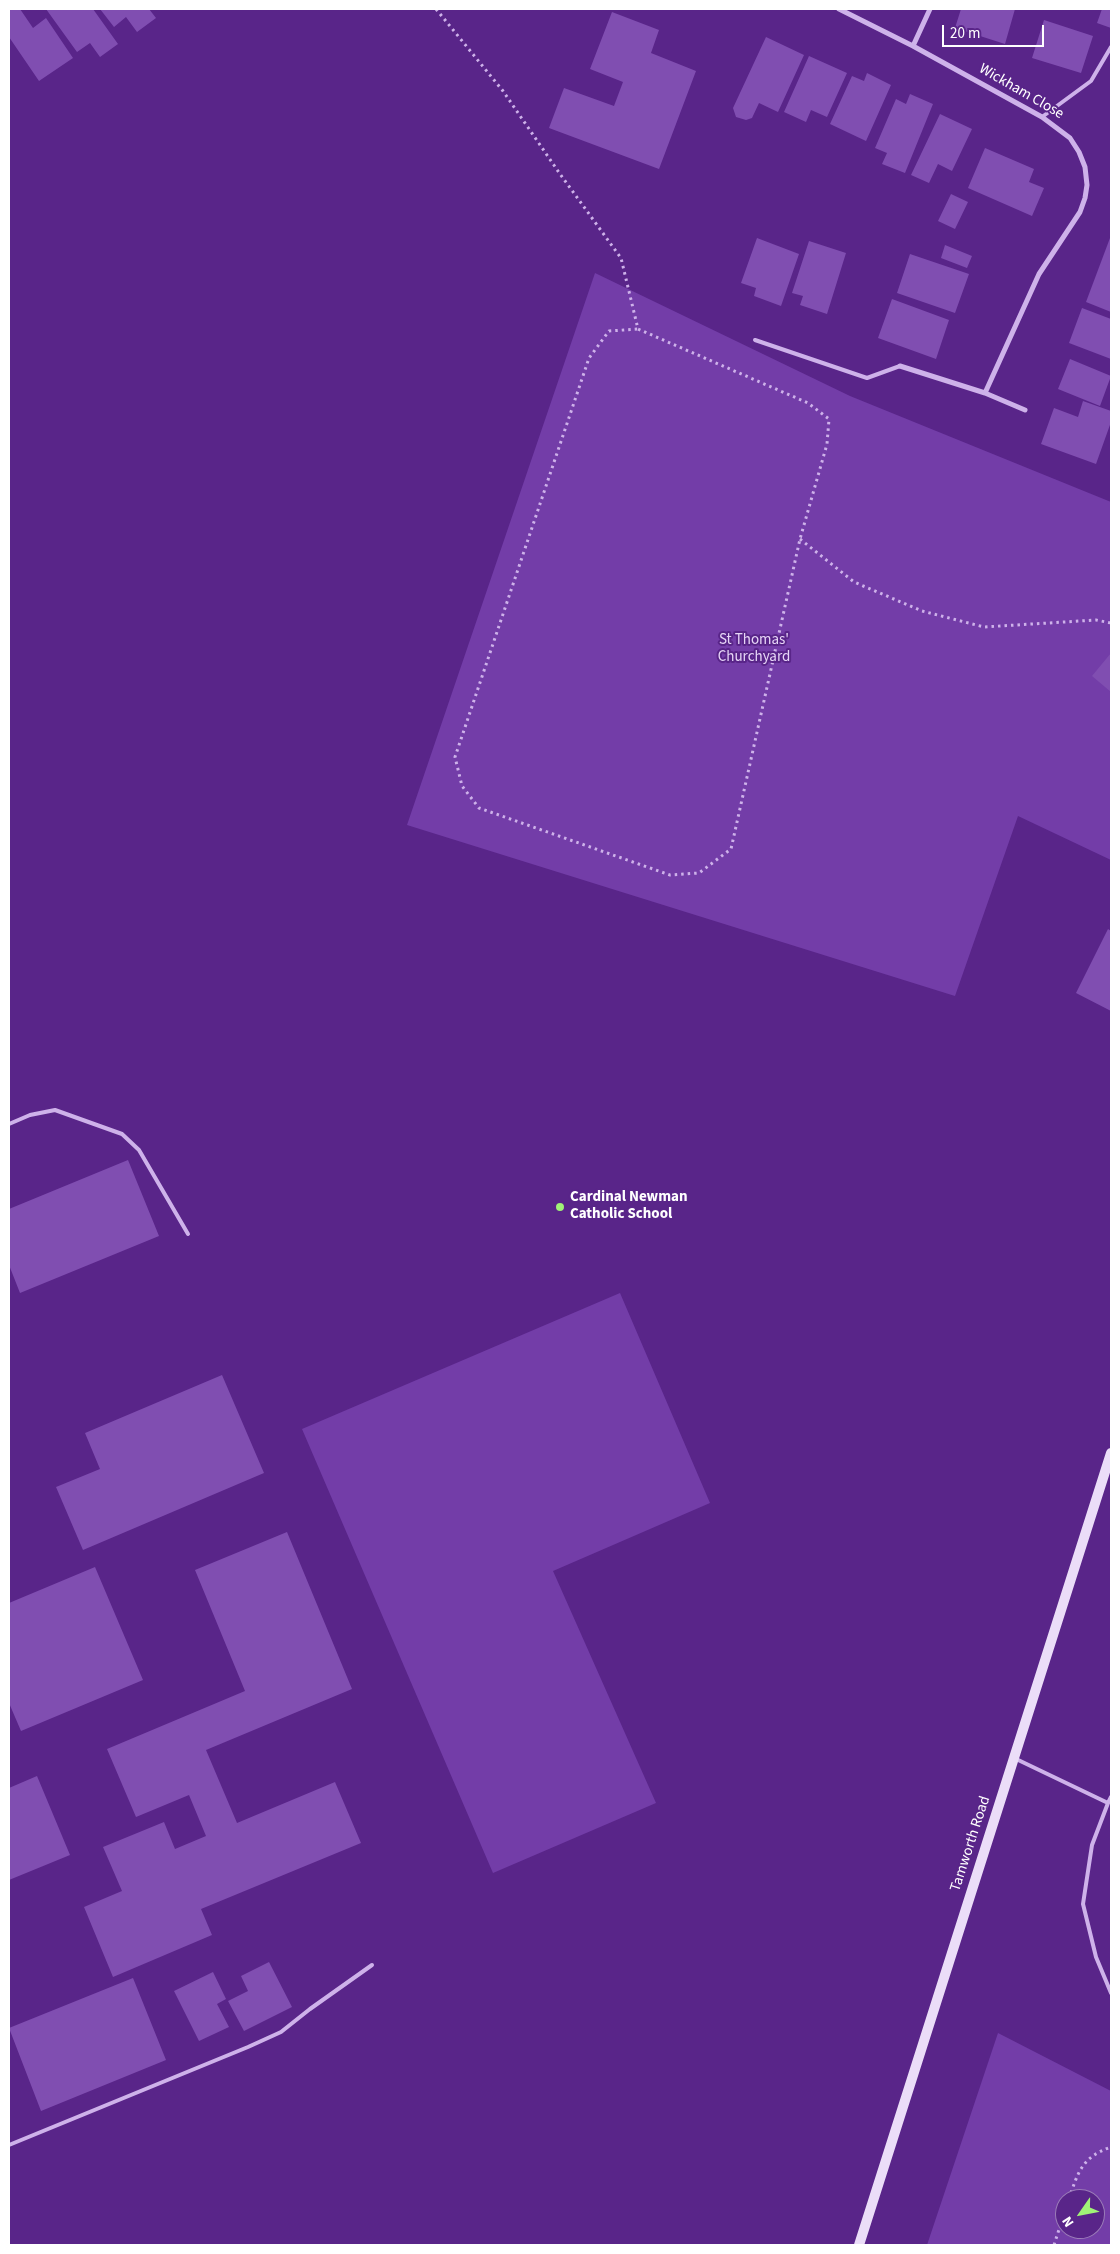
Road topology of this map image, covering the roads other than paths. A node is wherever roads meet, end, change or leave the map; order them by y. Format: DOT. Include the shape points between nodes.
graph roads {
  1 [pos="838,9"];
  2 [pos="930,9"];
  3 [pos="913,46"];
  4 [pos="1111,47"];
  5 [pos="1042,117"];
  6 [pos="755,340"];
  7 [pos="900,366"];
  8 [pos="985,393"];
  9 [pos="1025,410"];
  10 [pos="9,1124"];
  11 [pos="188,1234"];
  12 [pos="1111,1453"];
  13 [pos="1014,1758"];
  14 [pos="1111,1797"];
  15 [pos="1108,1803"];
  16 [pos="372,1965"];
  17 [pos="1111,1993"];
  18 [pos="9,2145"];
  19 [pos="859,2245"];
  1 -- 3 [label="street, Wickham Close"];
  2 -- 3 [label="street"];
  3 -- 5 [label="street, Wickham Close"];
  4 -- 5 [label="lane" via="1091,81"];
  5 -- 8 [label="street, Wickham Close" via="1070,138 1079,152 1085,167 1085,198 1073,225 1039,274"];
  6 -- 7 [label="lane" via="867,378"];
  7 -- 8 [label="street"];
  8 -- 9 [label="street"];
  10 -- 11 [label="lane" via="30,1114 55,1110 122,1134 139,1150"];
  12 -- 13 [label="main road, Tamworth Road"];
  13 -- 15 [label="lane"];
  13 -- 19 [label="main road, Tamworth Road"];
  14 -- 15 [label="lane"];
  15 -- 17 [label="lane" via="1092,1844 1083,1904 1096,1957"];
  16 -- 18 [label="lane" via="281,2032"];
}
